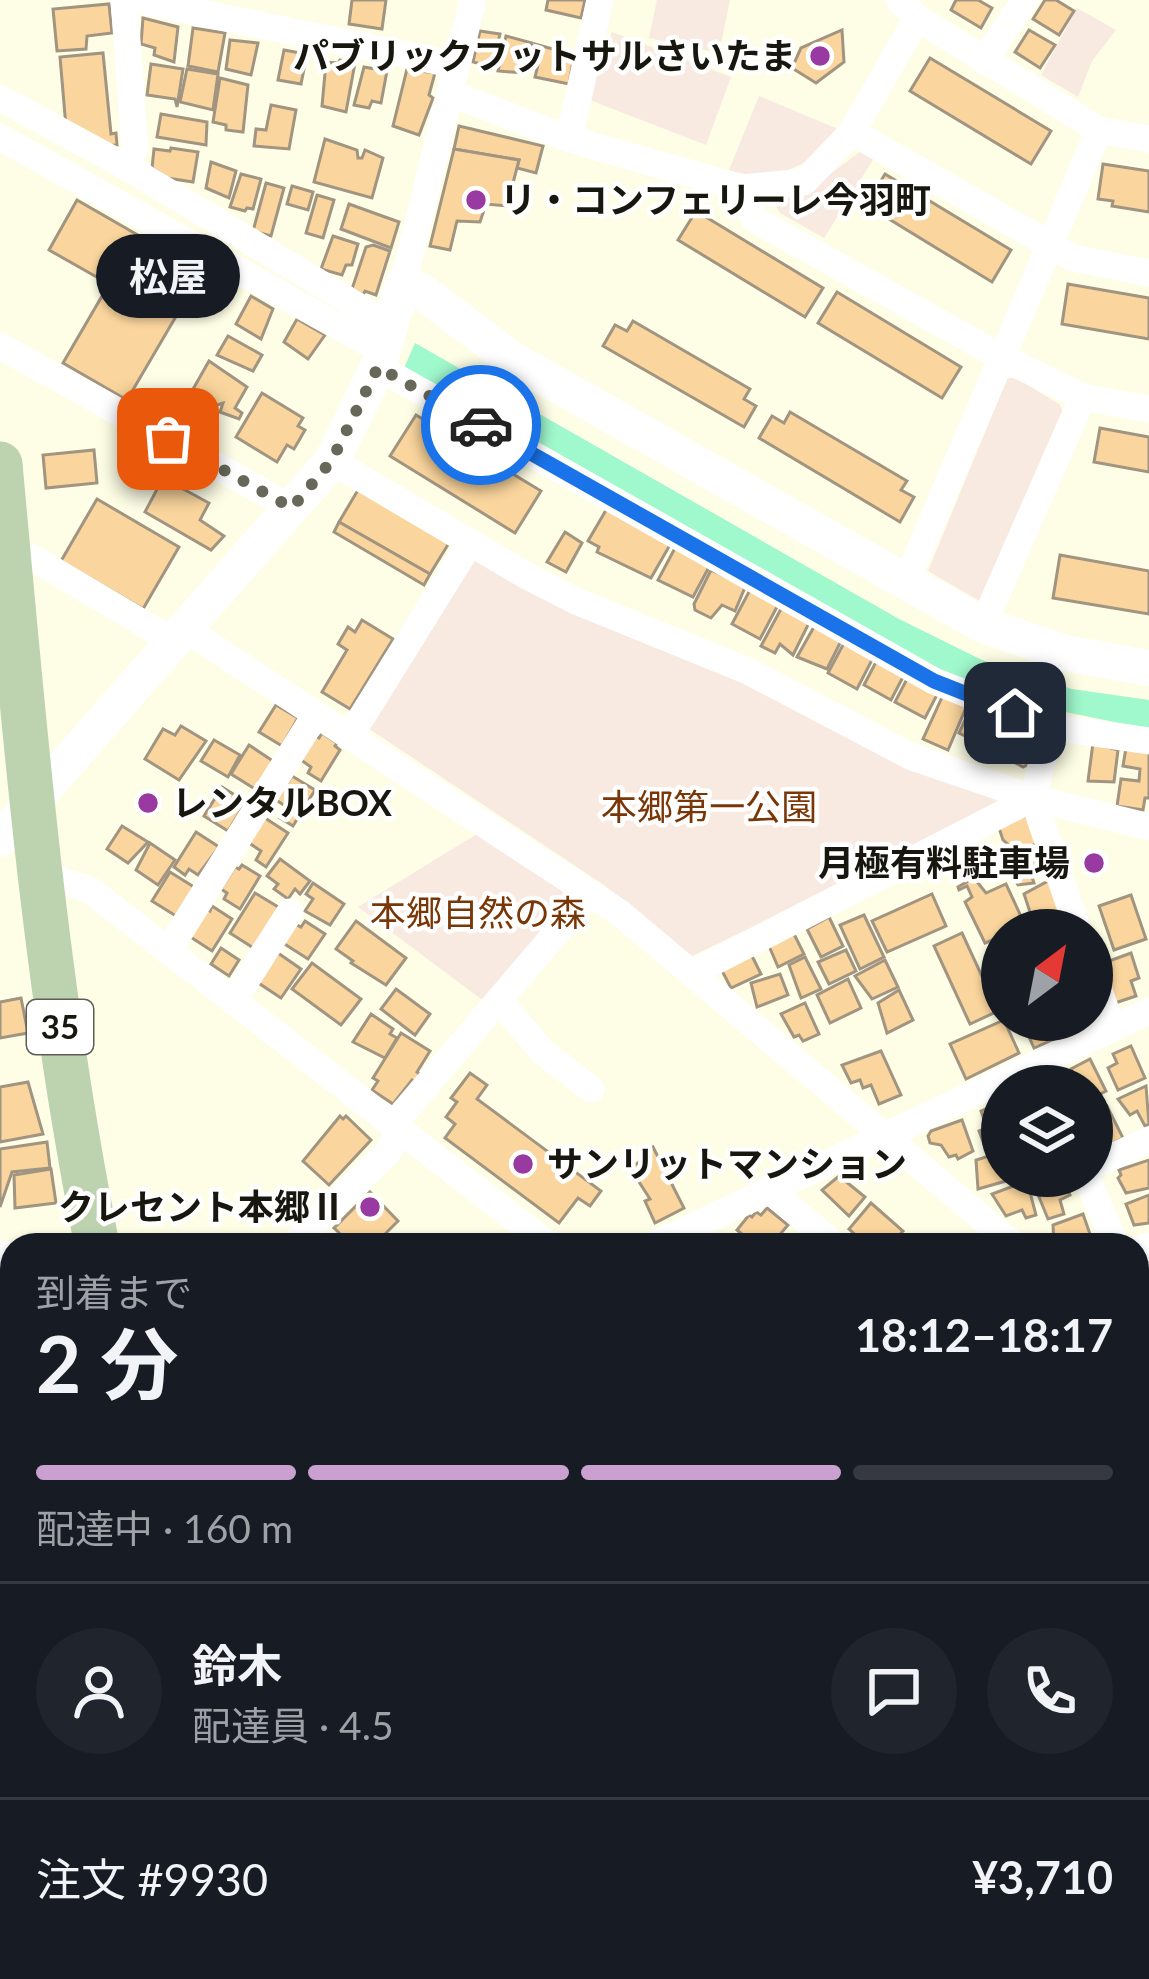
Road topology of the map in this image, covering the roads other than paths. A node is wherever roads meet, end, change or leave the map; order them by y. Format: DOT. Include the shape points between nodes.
graph roads {
  1 [pos="137,0"];
  2 [pos="473,0"];
  3 [pos="600,0"];
  4 [pos="1025,0"];
  5 [pos="124,1"];
  6 [pos="908,9"];
  7 [pos="984,62"];
  8 [pos="453,79"];
  9 [pos="0,98"];
  10 [pos="1100,130"];
  11 [pos="853,132"];
  12 [pos="0,137"];
  13 [pos="568,139"];
  14 [pos="1149,139"];
  15 [pos="125,166"];
  16 [pos="742,188"];
  17 [pos="1051,247"];
  18 [pos="1149,273"];
  19 [pos="403,284"];
  20 [pos="0,346"];
  21 [pos="384,348"];
  22 [pos="1003,358"];
  23 [pos="1083,397"];
  24 [pos="1149,409"];
  25 [pos="332,460"];
  26 [pos="0,464"];
  27 [pos="292,508"];
  28 [pos="470,543"];
  29 [pos="8,549"];
  30 [pos="906,582"];
  31 [pos="6,594"];
  32 [pos="983,625"];
  33 [pos="178,634"];
  34 [pos="1149,668"];
  35 [pos="316,714"];
  36 [pos="1052,723"];
  37 [pos="350,736"];
  38 [pos="1149,741"];
  39 [pos="1034,798"];
  40 [pos="15,823"];
  41 [pos="1149,827"];
  42 [pos="38,873"];
  43 [pos="590,893"];
  44 [pos="1071,909"];
  45 [pos="290,912"];
  46 [pos="168,951"];
  47 [pos="692,973"];
  48 [pos="233,1001"];
  49 [pos="499,1001"];
  50 [pos="1149,1011"];
  51 [pos="1113,1028"];
  52 [pos="1093,1041"];
  53 [pos="1057,1065"];
  54 [pos="591,1089"];
  55 [pos="981,1098"];
  56 [pos="398,1130"];
  57 [pos="884,1136"];
  58 [pos="1149,1140"];
  59 [pos="1113,1156"];
  60 [pos="768,1189"];
  61 [pos="1095,1197"];
  62 [pos="95,1233"];
  63 [pos="305,1233"];
  64 [pos="533,1233"];
  65 [pos="678,1233"];
  66 [pos="821,1233"];
  67 [pos="1000,1233"];
  68 [pos="1111,1233"];
  1 -- 5 [label="street"];
  1 -- 8 [label="street"];
  2 -- 8 [label="street"];
  3 -- 13 [label="street"];
  4 -- 7 [label="street"];
  5 -- 15 [label="street" via="135,149"];
  6 -- 7 [label="street"];
  6 -- 11 [label="street"];
  7 -- 10 [label="street"];
  8 -- 13 [label="street"];
  8 -- 19 [label="street"];
  9 -- 15 [label="street"];
  10 -- 14 [label="street"];
  10 -- 17 [label="street"];
  11 -- 16 [label="street" via="804,182"];
  11 -- 17 [label="street"];
  12 -- 21 [label="street"];
  13 -- 16 [label="street"];
  15 -- 21 [label="street"];
  16 -- 22 [label="street" via="754,219"];
  17 -- 18 [label="street"];
  17 -- 22 [label="street"];
  19 -- 21 [label="street"];
  19 -- 30 [label="street" via="512,360"];
  20 -- 27 [label="street"];
  21 -- 25 [label="street"];
  21 -- 36 [label="street" via="934,681"];
  22 -- 23 [label="street"];
  22 -- 30 [label="street"];
  23 -- 24 [label="street"];
  23 -- 32 [label="street"];
  25 -- 27 [label="street"];
  25 -- 28 [label="street"];
  26 -- 29 [label="main road, 35"];
  27 -- 33 [label="street"];
  28 -- 37 [label="street"];
  28 -- 39 [label="street" via="576,601 748,670 912,757"];
  29 -- 31 [label="main road, 35"];
  29 -- 33 [label="street"];
  30 -- 32 [label="street"];
  31 -- 40 [label="main road, 35"];
  32 -- 34 [label="street"];
  33 -- 35 [label="street"];
  33 -- 40 [label="street"];
  35 -- 37 [label="street"];
  35 -- 46 [label="street"];
  36 -- 38 [label="street"];
  36 -- 39 [label="street"];
  37 -- 43 [label="street"];
  39 -- 41 [label="street"];
  39 -- 44 [label="street"];
  39 -- 47 [label="street"];
  40 -- 42 [label="main road, 35"];
  42 -- 46 [label="street" via="90,890"];
  42 -- 62 [label="main road, 35"];
  43 -- 47 [label="street"];
  43 -- 49 [label="street"];
  45 -- 48 [label="street"];
  46 -- 48 [label="street"];
  47 -- 57 [label="street"];
  48 -- 56 [label="street"];
  49 -- 54 [label="street" via="544,1053"];
  49 -- 56 [label="street"];
  50 -- 51 [label="street"];
  52 -- 53 [label="street"];
  55 -- 57 [label="street"];
  56 -- 63 [label="street" via="390,1150"];
  56 -- 64 [label="street"];
  57 -- 60 [label="street"];
  57 -- 67 [label="street"];
  58 -- 59 [label="street"];
  60 -- 65 [label="street"];
  60 -- 66 [label="street"];
  61 -- 68 [label="street"];
}
